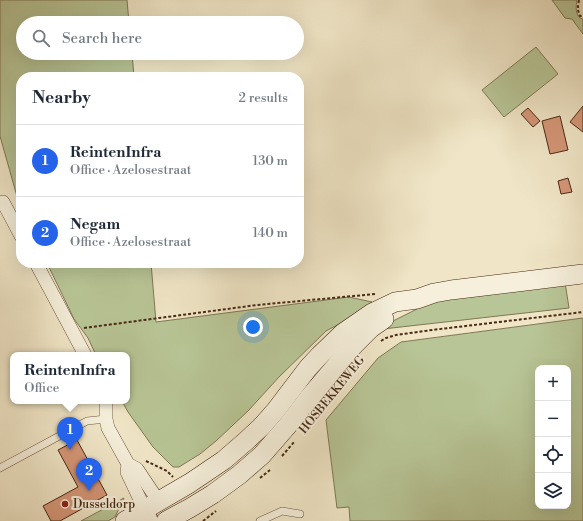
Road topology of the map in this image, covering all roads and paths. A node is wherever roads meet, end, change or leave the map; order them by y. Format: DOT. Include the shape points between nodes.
graph roads {
  1 [pos="579,0"];
  2 [pos="583,16"];
  3 [pos="3,202"];
  4 [pos="16,227"];
  5 [pos="39,268"];
  6 [pos="583,274"];
  7 [pos="382,294"];
  8 [pos="417,299"];
  9 [pos="583,312"];
  10 [pos="73,330"];
  11 [pos="378,343"];
  12 [pos="84,352"];
  13 [pos="110,411"];
  14 [pos="299,436"];
  15 [pos="280,459"];
  16 [pos="145,460"];
  17 [pos="0,468"];
  18 [pos="270,469"];
  19 [pos="260,478"];
  20 [pos="180,489"];
  21 [pos="220,508"];
  22 [pos="300,514"];
  23 [pos="159,516"];
  24 [pos="125,521"];
  25 [pos="202,521"];
  26 [pos="260,521"];
  1 -- 2 [label="path" via="578,13"];
  3 -- 4 [label="street"];
  5 -- 10 [label="street"];
  6 -- 8 [label="main road, HOSBEKKEWEG" via="451,290"];
  7 -- 10 [label="path" via="257,305"];
  8 -- 20 [label="main road, HOSBEKKEWEG" via="389,304 343,334 308,368 262,426 224,460"];
  8 -- 23 [label="main road, HOSBEKKEWEG" via="371,328 352,347 276,440 239,475 190,508"];
  9 -- 11 [label="path" via="396,335"];
  10 -- 12 [label="street"];
  13 -- 17 [label="lane"];
  13 -- 23 [label="street" via="108,428 128,464 127,472"];
  14 -- 15 [label="path, HOSBEKKEWEG"];
  16 -- 20 [label="path" via="167,471"];
  18 -- 19 [label="path"];
  20 -- 23 [label="main road, HOSBEKKEWEG"];
  21 -- 25 [label="path"];
  22 -- 26 [label="lane" via="282,510"];
  23 -- 24 [label="main road"];
}
